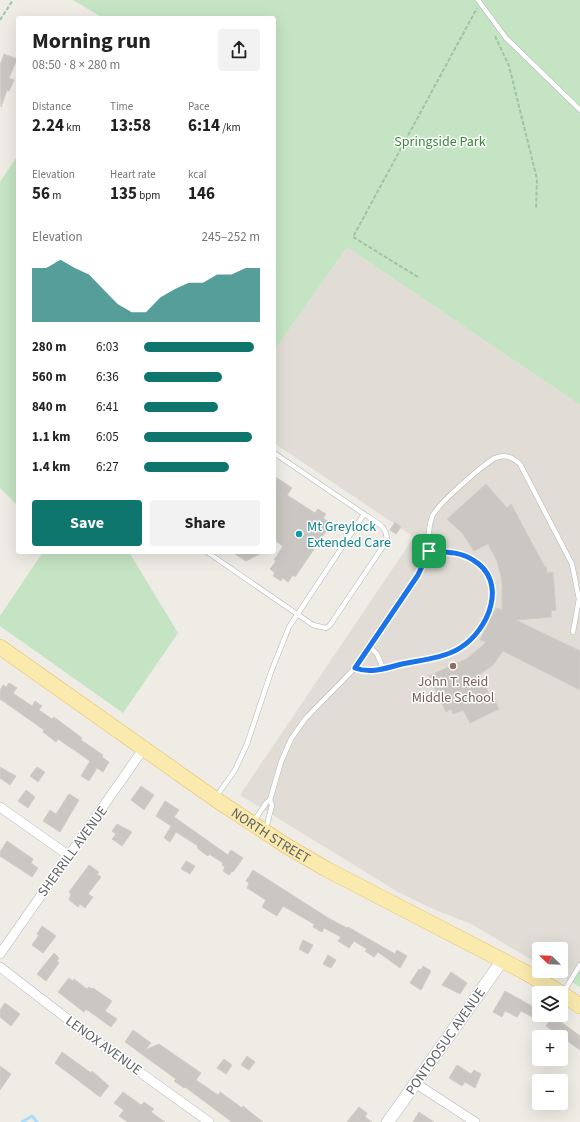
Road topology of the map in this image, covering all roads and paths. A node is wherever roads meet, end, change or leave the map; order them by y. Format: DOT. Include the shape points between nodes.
graph roads {
  1 [pos="13,0"];
  2 [pos="479,1"];
  3 [pos="0,20"];
  4 [pos="493,31"];
  5 [pos="580,110"];
  6 [pos="536,209"];
  7 [pos="418,277"];
  8 [pos="276,454"];
  9 [pos="364,514"];
  10 [pos="429,551"];
  11 [pos="210,554"];
  12 [pos="296,614"];
  13 [pos="573,632"];
  14 [pos="370,646"];
  15 [pos="0,647"];
  16 [pos="355,668"];
  17 [pos="383,668"];
  18 [pos="144,748"];
  19 [pos="215,799"];
  20 [pos="270,800"];
  21 [pos="0,807"];
  22 [pos="258,828"];
  23 [pos="68,855"];
  24 [pos="0,954"];
  25 [pos="502,961"];
  26 [pos="580,965"];
  27 [pos="0,968"];
  28 [pos="548,986"];
  29 [pos="566,986"];
  30 [pos="568,998"];
  31 [pos="580,1006"];
  32 [pos="416,1083"];
  33 [pos="209,1122"];
  34 [pos="388,1122"];
  35 [pos="475,1122"];
  1 -- 3 [label="path"];
  2 -- 5 [label="lane" via="506,38"];
  2 -- 7 [label="path" via="353,237"];
  4 -- 6 [label="path" via="509,66 537,179"];
  8 -- 9 [label="lane"];
  9 -- 12 [label="lane"];
  9 -- 12 [label="lane" via="386,532 386,542 379,553 326,628 317,627"];
  10 -- 13 [label="lane" via="432,517 439,505 490,460 500,456 515,459 520,464 572,564 579,599"];
  10 -- 14 [label="lane" via="418,575"];
  10 -- 17 [label="lane" via="460,554 479,564 490,581 493,599 491,608 477,634 460,648 449,653"];
  11 -- 12 [label="lane"];
  12 -- 19 [label="lane" via="280,648 241,759"];
  14 -- 16 [label="lane"];
  14 -- 17 [label="lane"];
  15 -- 18 [label="main road, NORTH STREET"];
  16 -- 17 [label="lane" via="368,672"];
  16 -- 20 [label="lane" via="305,719 291,739"];
  18 -- 19 [label="main road, NORTH STREET"];
  18 -- 23 [label="street, SHERRILL AVENUE"];
  19 -- 22 [label="main road, NORTH STREET"];
  20 -- 22 [label="lane" via="266,803"];
  20 -- 22 [label="lane" via="270,818"];
  21 -- 23 [label="street"];
  22 -- 25 [label="main road, NORTH STREET" via="332,872"];
  23 -- 24 [label="street, SHERRILL AVENUE"];
  25 -- 28 [label="main road, NORTH STREET"];
  25 -- 32 [label="street, PONTOOSUC AVENUE"];
  26 -- 29 [label="lane"];
  27 -- 33 [label="street, LENOX AVENUE"];
  30 -- 31 [label="main road, NORTH STREET"];
  32 -- 34 [label="street, PONTOOSUC AVENUE"];
  32 -- 35 [label="street"];
}
